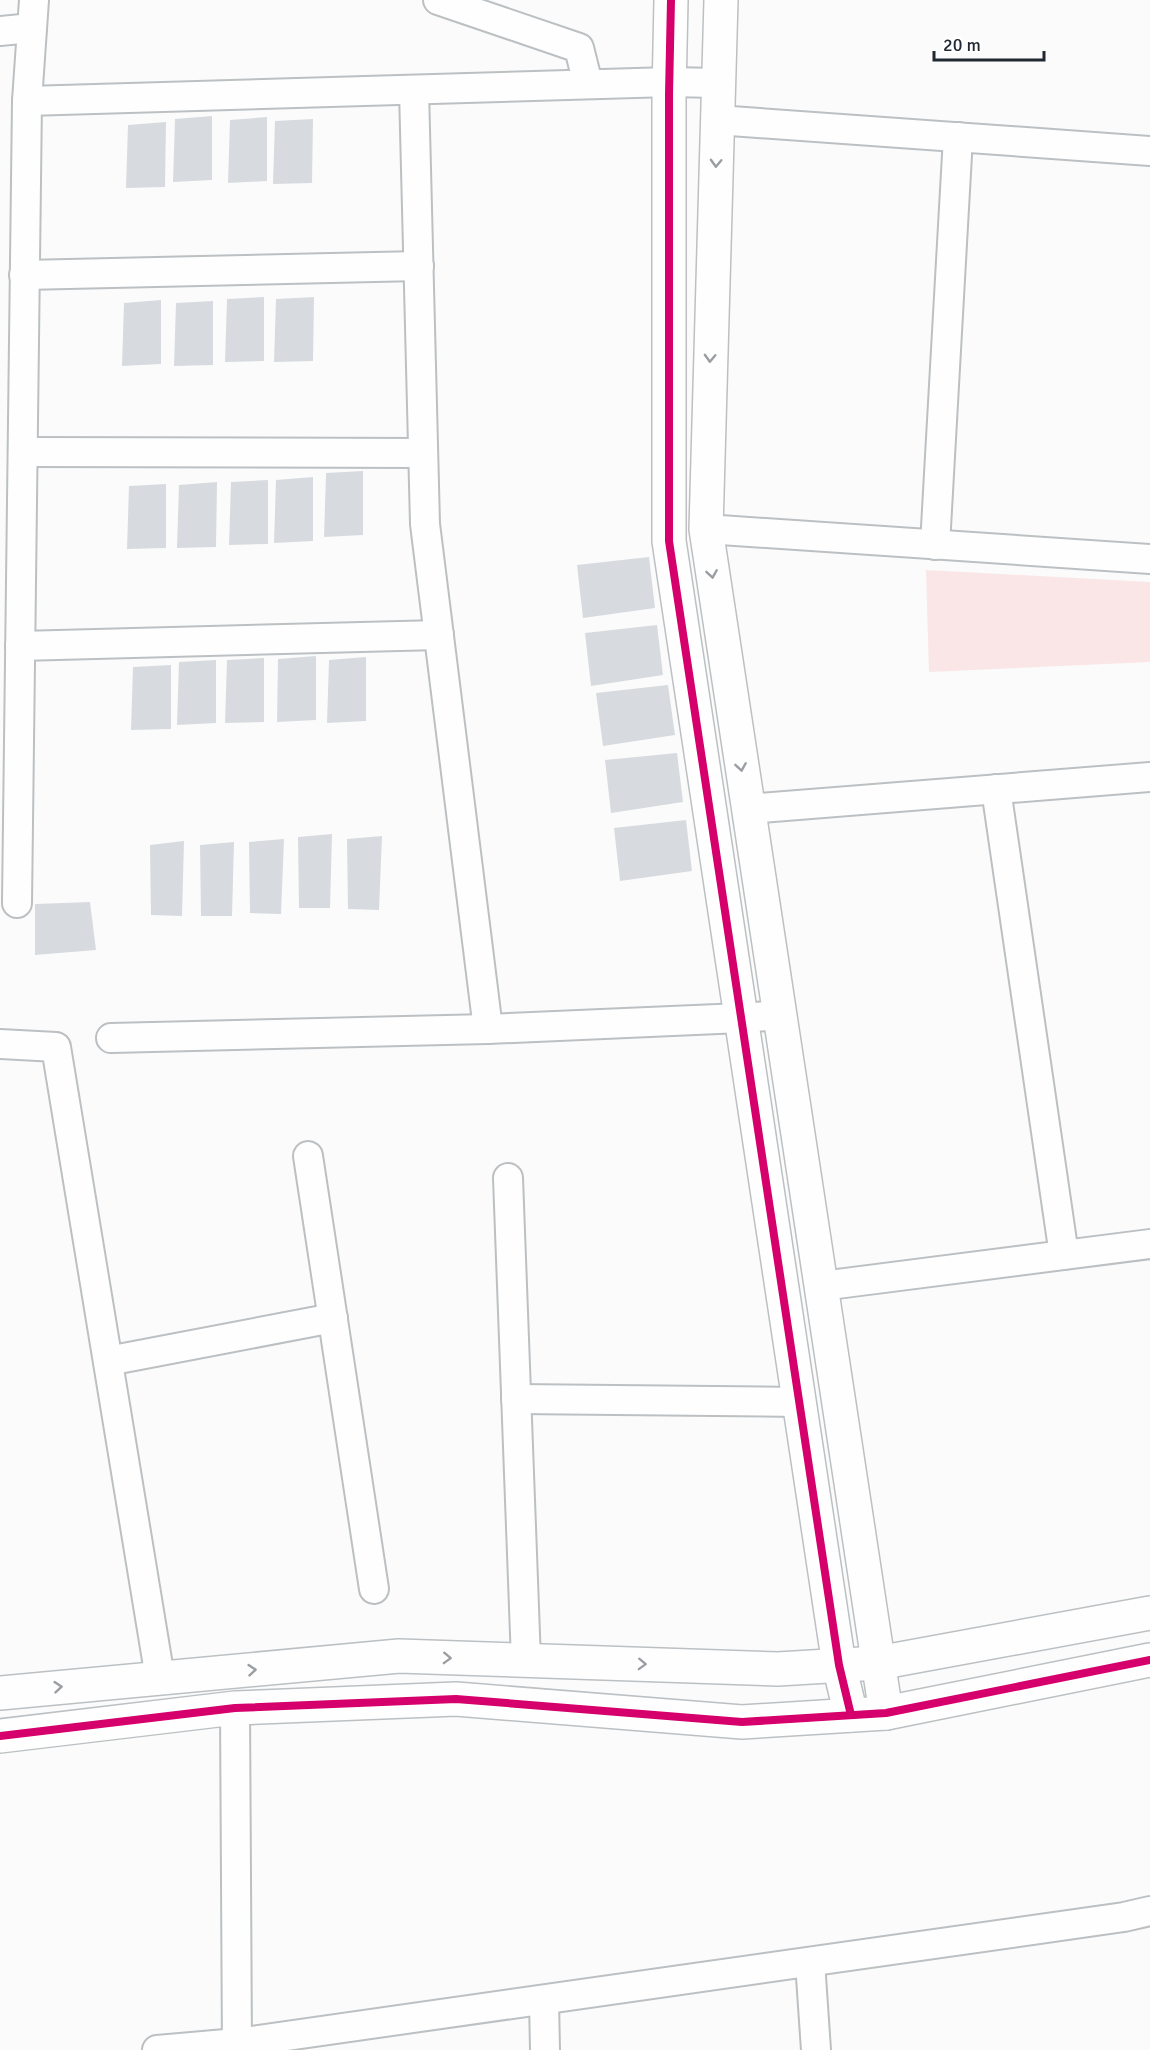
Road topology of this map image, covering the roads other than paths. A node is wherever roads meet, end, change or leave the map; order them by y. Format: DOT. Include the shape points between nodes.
graph roads {
  1 [pos="34,0"];
  2 [pos="438,0"];
  3 [pos="671,0"];
  4 [pos="721,0"];
  5 [pos="32,28"];
  6 [pos="0,32"];
  7 [pos="670,82"];
  8 [pos="717,83"];
  9 [pos="588,84"];
  10 [pos="414,90"];
  11 [pos="27,101"];
  12 [pos="717,120"];
  13 [pos="958,137"];
  14 [pos="1150,150"];
  15 [pos="13,228"];
  16 [pos="418,266"];
  17 [pos="24,275"];
  18 [pos="23,452"];
  19 [pos="423,453"];
  20 [pos="706,529"];
  21 [pos="934,545"];
  22 [pos="1150,559"];
  23 [pos="439,635"];
  24 [pos="20,646"];
  25 [pos="1150,777"];
  26 [pos="996,789"];
  27 [pos="748,809"];
  28 [pos="17,903"];
  29 [pos="779,1015"];
  30 [pos="741,1018"];
  31 [pos="488,1029"];
  32 [pos="111,1038"];
  33 [pos="0,1044"];
  34 [pos="308,1156"];
  35 [pos="508,1178"];
  36 [pos="1150,1244"];
  37 [pos="1064,1255"];
  38 [pos="821,1286"];
  39 [pos="333,1318"];
  40 [pos="108,1361"];
  41 [pos="516,1399"];
  42 [pos="800,1402"];
  43 [pos="375,1589"];
  44 [pos="1150,1613"];
  45 [pos="526,1660"];
  46 [pos="1150,1660"];
  47 [pos="878,1664"];
  48 [pos="839,1665"];
  49 [pos="160,1678"];
  50 [pos="0,1693"];
  51 [pos="235,1708"];
  52 [pos="886,1713"];
  53 [pos="851,1715"];
  54 [pos="0,1736"];
  55 [pos="1150,1911"];
  56 [pos="810,1962"];
  57 [pos="544,2000"];
  58 [pos="237,2047"];
  59 [pos="158,2050"];
  60 [pos="545,2050"];
  61 [pos="816,2050"];
  1 -- 5 [label="street"];
  2 -- 9 [label="street" via="579,48"];
  3 -- 7 [label="street"];
  4 -- 8 [label="street"];
  5 -- 6 [label="street"];
  5 -- 11 [label="street"];
  7 -- 8 [label="street"];
  7 -- 9 [label="street"];
  7 -- 30 [label="street" via="669,541"];
  8 -- 12 [label="street"];
  9 -- 10 [label="street"];
  10 -- 11 [label="street"];
  10 -- 16 [label="street"];
  11 -- 15 [label="street"];
  12 -- 13 [label="street"];
  12 -- 20 [label="street, one-way"];
  13 -- 14 [label="street"];
  13 -- 21 [label="street"];
  15 -- 17 [label="street"];
  16 -- 17 [label="street"];
  16 -- 19 [label="street"];
  17 -- 18 [label="street"];
  18 -- 19 [label="street"];
  18 -- 24 [label="street"];
  19 -- 23 [label="street" via="425,525"];
  20 -- 21 [label="street"];
  20 -- 27 [label="street, one-way"];
  21 -- 22 [label="street"];
  23 -- 24 [label="street"];
  23 -- 31 [label="street"];
  24 -- 28 [label="street"];
  25 -- 26 [label="street"];
  26 -- 27 [label="street"];
  26 -- 37 [label="street"];
  27 -- 29 [label="street"];
  29 -- 30 [label="street"];
  29 -- 38 [label="street"];
  30 -- 31 [label="street"];
  30 -- 42 [label="street"];
  31 -- 32 [label="street"];
  33 -- 40 [label="street" via="56,1047"];
  34 -- 39 [label="street"];
  35 -- 41 [label="street"];
  36 -- 37 [label="street"];
  37 -- 38 [label="street"];
  38 -- 47 [label="street"];
  39 -- 40 [label="street"];
  39 -- 43 [label="street"];
  40 -- 49 [label="street"];
  41 -- 42 [label="street"];
  41 -- 45 [label="street"];
  42 -- 48 [label="street"];
  44 -- 47 [label="street"];
  45 -- 48 [label="street, one-way" via="778,1669"];
  49 -- 45 [label="street, one-way" via="399,1656"];
  46 -- 52 [label="street"];
  47 -- 48 [label="street"];
  47 -- 52 [label="street"];
  48 -- 53 [label="street"];
  50 -- 49 [label="street, one-way"];
  51 -- 53 [label="street" via="456,1699 742,1722"];
  51 -- 54 [label="street"];
  51 -- 58 [label="street"];
  52 -- 53 [label="street"];
  55 -- 56 [label="street"];
  56 -- 57 [label="street"];
  56 -- 61 [label="street"];
  57 -- 58 [label="street"];
  57 -- 60 [label="street"];
  58 -- 59 [label="street"];
}
